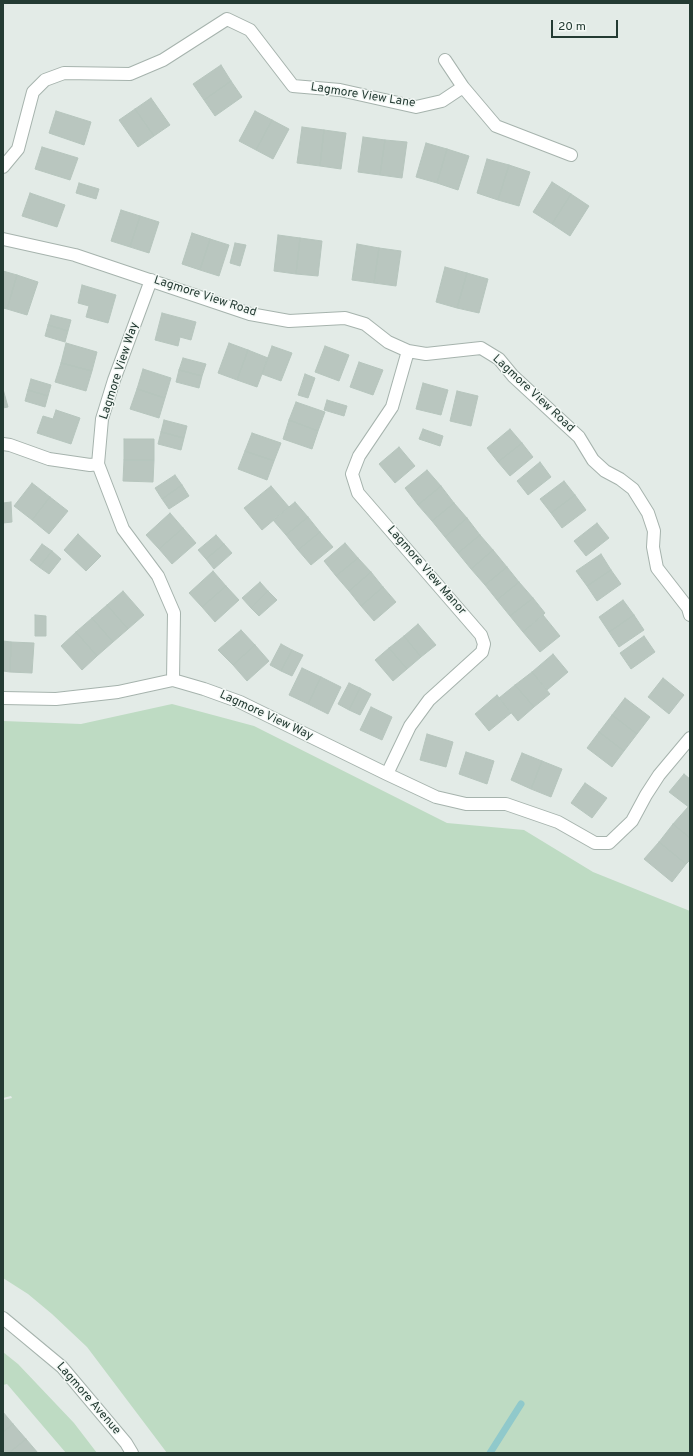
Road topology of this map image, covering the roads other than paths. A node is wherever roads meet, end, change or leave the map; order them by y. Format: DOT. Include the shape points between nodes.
graph roads {
  1 [pos="445,60"];
  2 [pos="463,87"];
  3 [pos="572,155"];
  4 [pos="3,167"];
  5 [pos="3,240"];
  6 [pos="151,280"];
  7 [pos="408,352"];
  8 [pos="3,444"];
  9 [pos="98,464"];
  10 [pos="690,615"];
  11 [pos="173,680"];
  12 [pos="3,698"];
  13 [pos="690,738"];
  14 [pos="387,774"];
  15 [pos="3,1318"];
  16 [pos="132,1453"];
  1 -- 2 [label="street"];
  2 -- 3 [label="street" via="496,126"];
  2 -- 4 [label="street, Lagmore View Lane" via="442,101 416,107 340,90 293,86 250,30 227,19 163,60 130,74 64,73 44,80 33,92 18,149"];
  5 -- 6 [label="street, Lagmore View Road" via="76,255"];
  6 -- 7 [label="street, Lagmore View Road" via="265,317 288,321 345,318 365,324 388,342"];
  6 -- 9 [label="street, Lagmore View Way" via="102,419"];
  7 -- 10 [label="street, Lagmore View Road" via="426,354 481,348 499,359 513,376 579,437 593,460 633,489 648,513 654,531 653,547 657,568 688,608"];
  7 -- 14 [label="street, Lagmore View Manor" via="392,407 358,456 352,474 358,493 481,635 484,644 482,652 426,704 410,726"];
  8 -- 9 [label="street" via="49,459"];
  9 -- 11 [label="street, Lagmore View Way" via="123,529 158,576 174,613"];
  11 -- 12 [label="street" via="118,692 64,698"];
  11 -- 14 [label="street, Lagmore View Way" via="240,702"];
  13 -- 14 [label="street, Lagmore View Way" via="659,775 632,821 609,844 595,843 558,822 506,804 466,804 436,797"];
  15 -- 16 [label="street, Lagmore Avenue" via="62,1367"];
}
